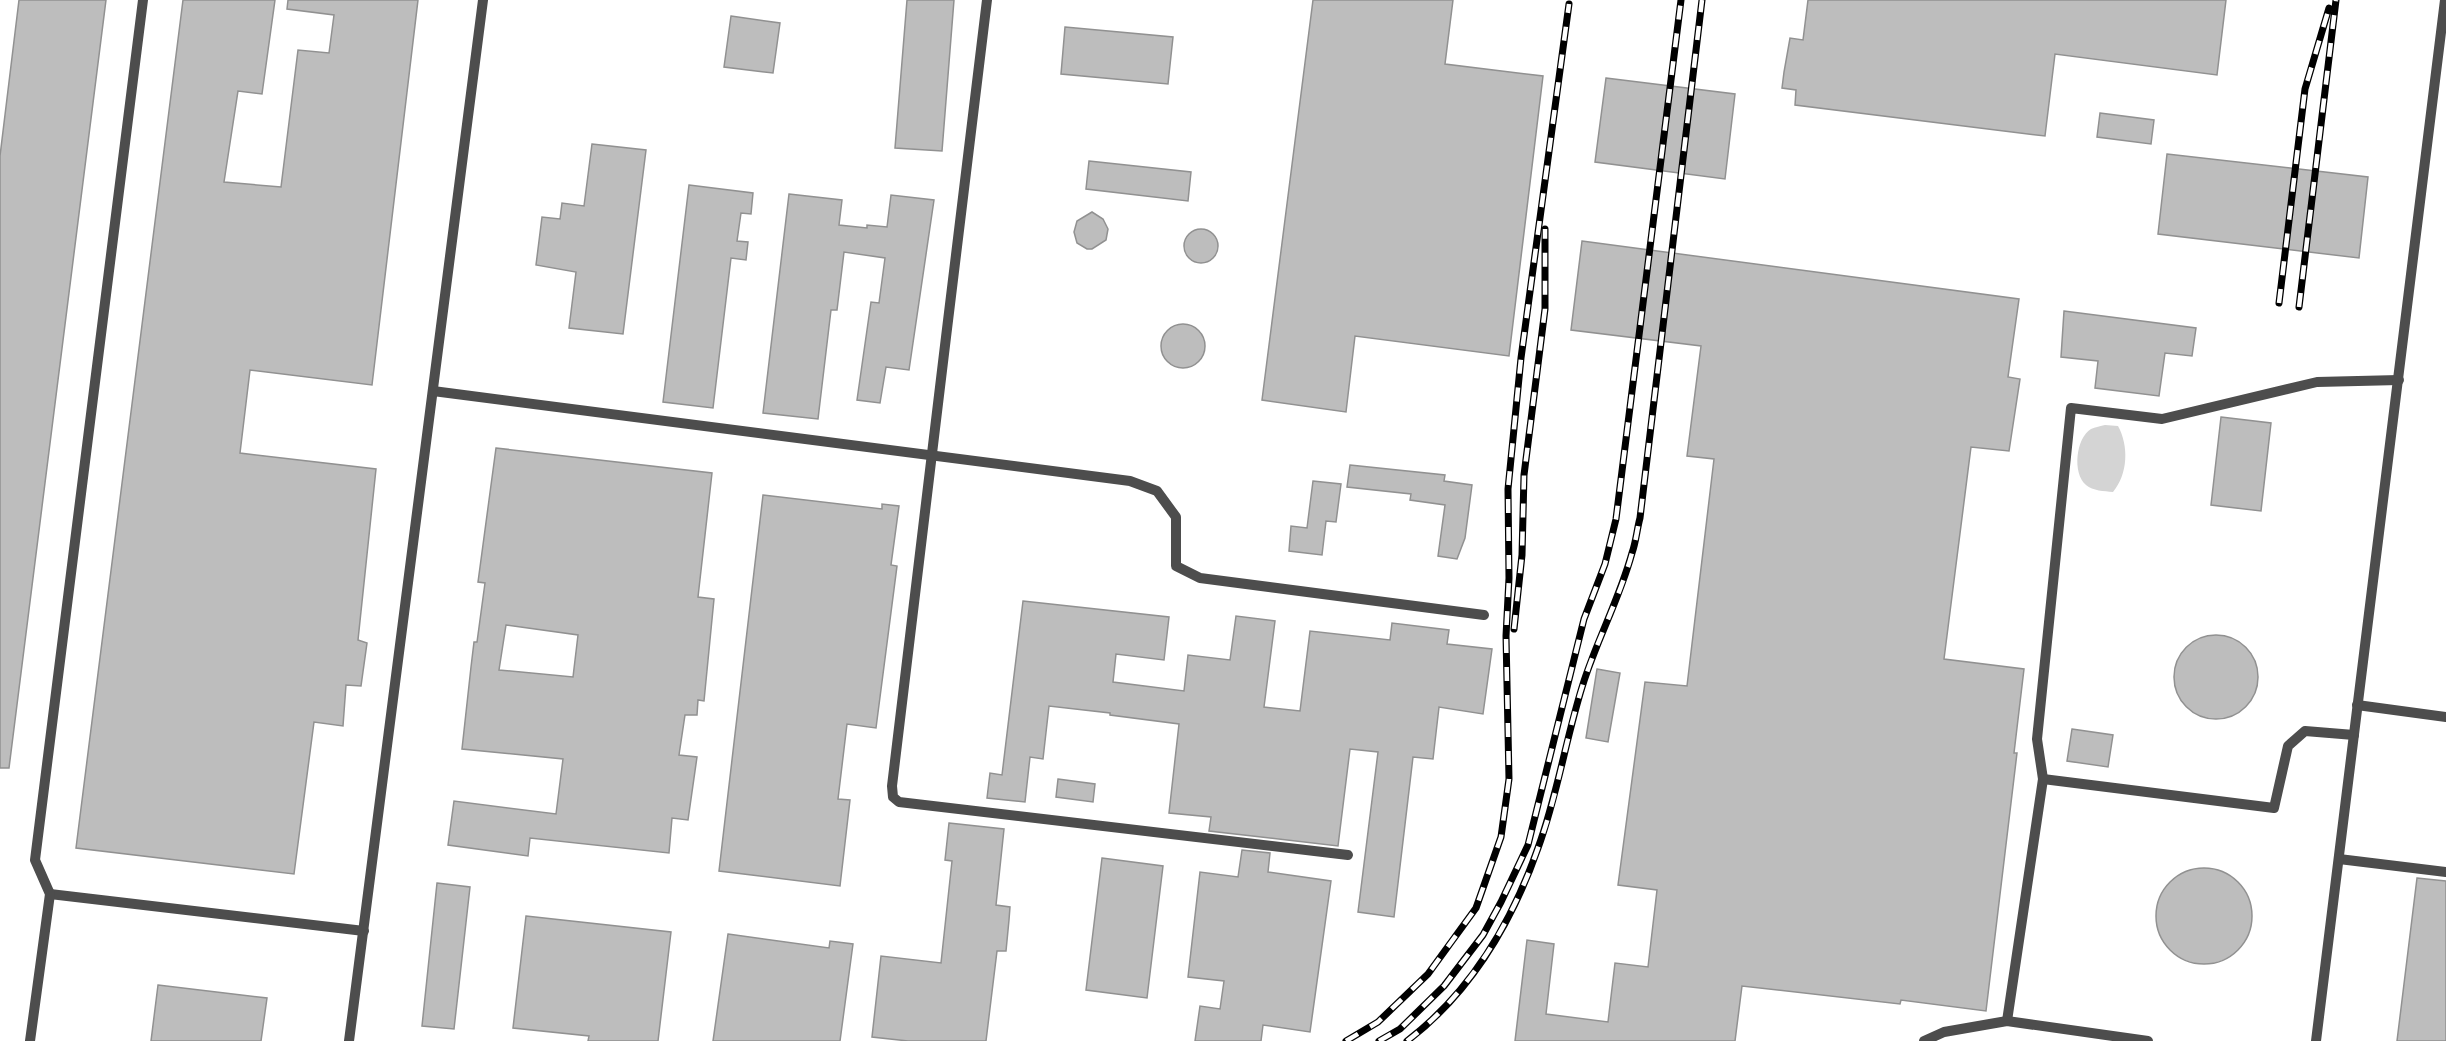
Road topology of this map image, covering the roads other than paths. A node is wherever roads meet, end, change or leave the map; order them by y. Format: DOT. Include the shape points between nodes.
graph roads {
  1 [pos="143,0"];
  2 [pos="483,0"];
  3 [pos="987,0"];
  4 [pos="2445,0"];
  5 [pos="2399,380"];
  6 [pos="433,391"];
  7 [pos="933,455"];
  8 [pos="1484,615"];
  9 [pos="2357,705"];
  10 [pos="2446,717"];
  11 [pos="2354,735"];
  12 [pos="2043,778"];
  13 [pos="1348,855"];
  14 [pos="2339,859"];
  15 [pos="2446,872"];
  16 [pos="50,894"];
  17 [pos="364,931"];
  18 [pos="2007,1021"];
  19 [pos="30,1041"];
  20 [pos="349,1041"];
  21 [pos="1924,1041"];
  22 [pos="2148,1041"];
  23 [pos="2316,1041"];
  1 -- 16 [label="lane" via="35,860"];
  2 -- 6 [label="lane"];
  3 -- 7 [label="lane"];
  4 -- 5 [label="lane"];
  5 -- 9 [label="lane"];
  5 -- 12 [label="lane" via="2317,382 2162,419 2071,408 2037,739"];
  6 -- 7 [label="lane"];
  6 -- 17 [label="lane"];
  7 -- 8 [label="lane" via="1130,481 1157,491 1176,517 1176,566 1200,578"];
  7 -- 13 [label="lane" via="892,786 893,796 899,802"];
  9 -- 10 [label="lane"];
  9 -- 11 [label="lane"];
  11 -- 12 [label="lane" via="2305,731 2288,746 2274,808"];
  11 -- 14 [label="lane"];
  12 -- 18 [label="lane"];
  14 -- 15 [label="lane"];
  14 -- 23 [label="lane"];
  16 -- 17 [label="lane"];
  16 -- 19 [label="lane"];
  17 -- 20 [label="lane"];
  18 -- 21 [label="lane" via="1944,1032"];
  18 -- 22 [label="lane"];
}
